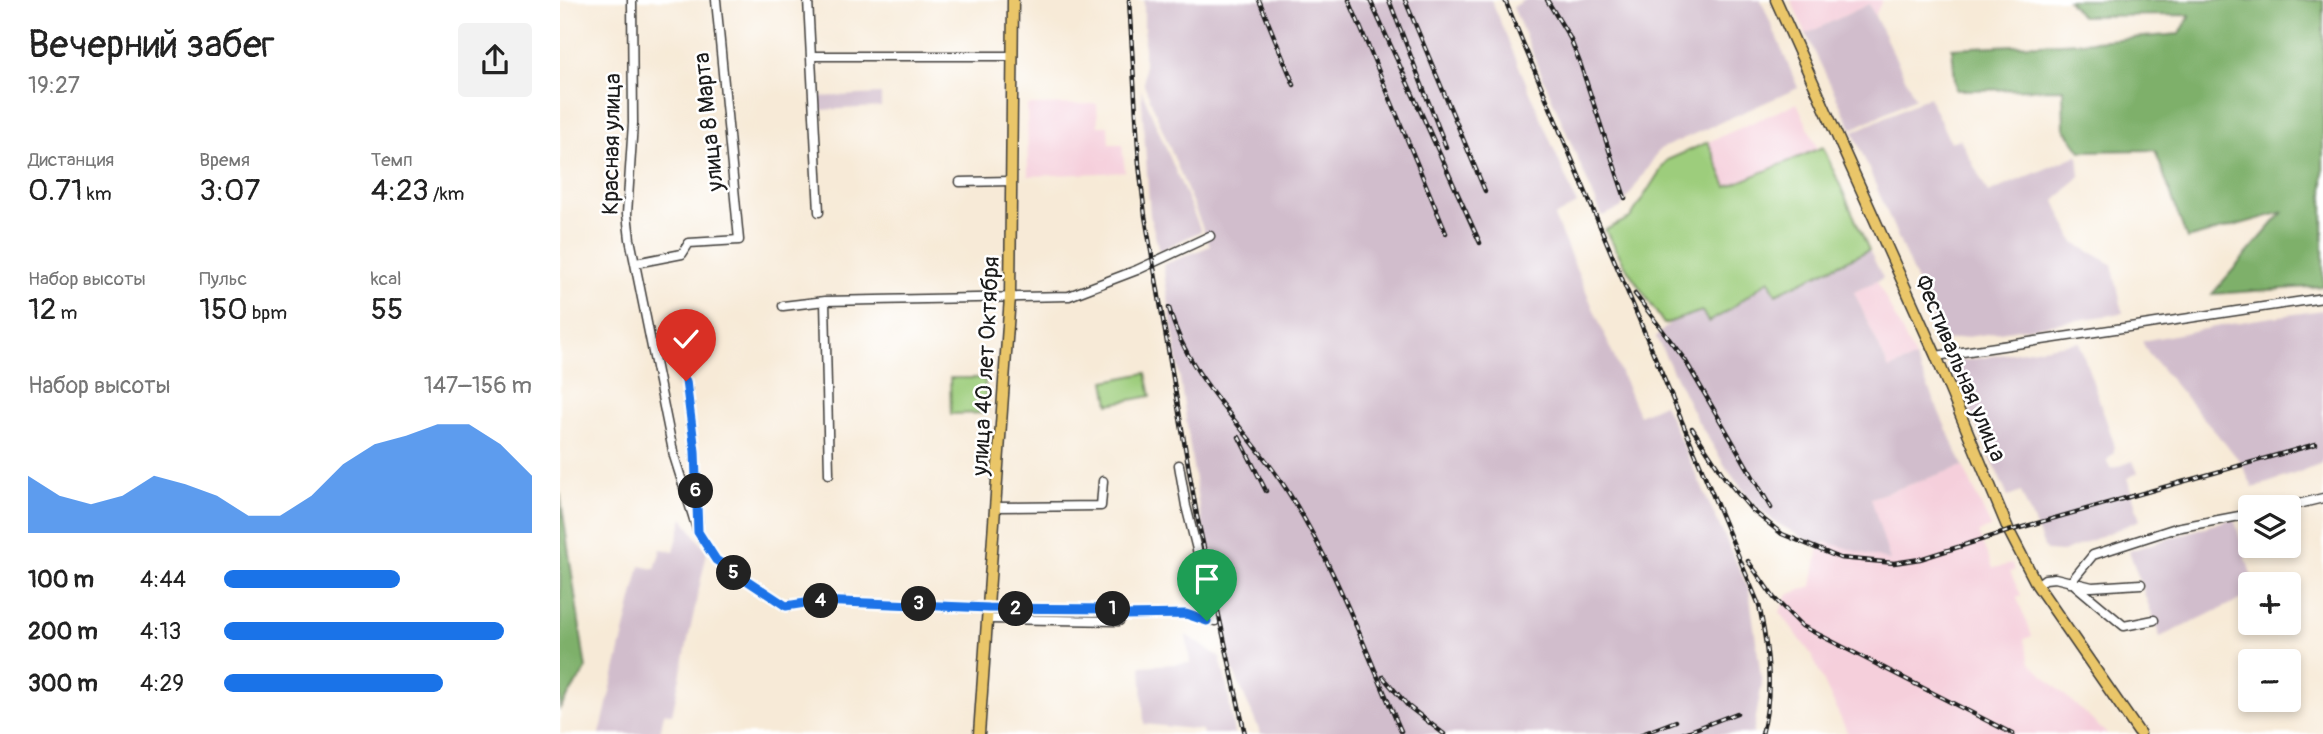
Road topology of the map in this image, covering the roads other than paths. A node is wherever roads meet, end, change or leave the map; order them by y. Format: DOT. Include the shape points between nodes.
graph roads {
  1 [pos="632,0"];
  2 [pos="716,0"];
  3 [pos="808,0"];
  4 [pos="1013,0"];
  5 [pos="1776,0"];
  6 [pos="812,56"];
  7 [pos="1012,56"];
  8 [pos="1011,181"];
  9 [pos="960,182"];
  10 [pos="819,212"];
  11 [pos="1210,236"];
  12 [pos="636,263"];
  13 [pos="1010,297"];
  14 [pos="2323,298"];
  15 [pos="825,300"];
  16 [pos="783,306"];
  17 [pos="1936,356"];
  18 [pos="686,381"];
  19 [pos="1179,465"];
  20 [pos="829,474"];
  21 [pos="1103,481"];
  22 [pos="2323,498"];
  23 [pos="2301,504"];
  24 [pos="996,507"];
  25 [pos="2238,516"];
  26 [pos="698,532"];
  27 [pos="2071,583"];
  28 [pos="2141,584"];
  29 [pos="2037,585"];
  30 [pos="988,614"];
  31 [pos="2154,620"];
  32 [pos="979,734"];
  33 [pos="2140,734"];
  1 -- 12 [label="street, Красная улица" via="633,124 626,214"];
  2 -- 12 [label="street, улица 8 Марта" via="739,240 689,243 682,254"];
  3 -- 6 [label="street"];
  4 -- 7 [label="main road, улица 40 лет Октября"];
  5 -- 17 [label="main road, Фестивальная улица"];
  6 -- 7 [label="street"];
  6 -- 10 [label="street"];
  7 -- 8 [label="main road, улица 40 лет Октября"];
  8 -- 9 [label="street"];
  8 -- 13 [label="main road, улица 40 лет Октября"];
  11 -- 13 [label="street" via="1069,296"];
  12 -- 26 [label="street, Красная улица" via="674,456"];
  13 -- 15 [label="street"];
  13 -- 24 [label="main road, улица 40 лет Октября"];
  14 -- 17 [label="street"];
  15 -- 16 [label="street"];
  15 -- 20 [label="street"];
  17 -- 29 [label="main road, Фестивальная улица" via="2003,519"];
  18 -- 26 [label="street"];
  19 -- 30 [label="street" via="1215,621 1186,614 1124,615 1119,621"];
  21 -- 24 [label="street" via="1101,506"];
  22 -- 23 [label="street"];
  24 -- 30 [label="main road, улица 40 лет Октября"];
  25 -- 27 [label="street" via="2176,528 2093,555"];
  26 -- 30 [label="street, Красная улица" via="716,560 786,606 818,601"];
  27 -- 28 [label="street" via="2092,587"];
  27 -- 29 [label="street" via="2054,578"];
  27 -- 31 [label="street" via="2124,626"];
  29 -- 33 [label="main road, Фестивальная улица"];
  30 -- 32 [label="main road, улица 40 лет Октября"];
}
